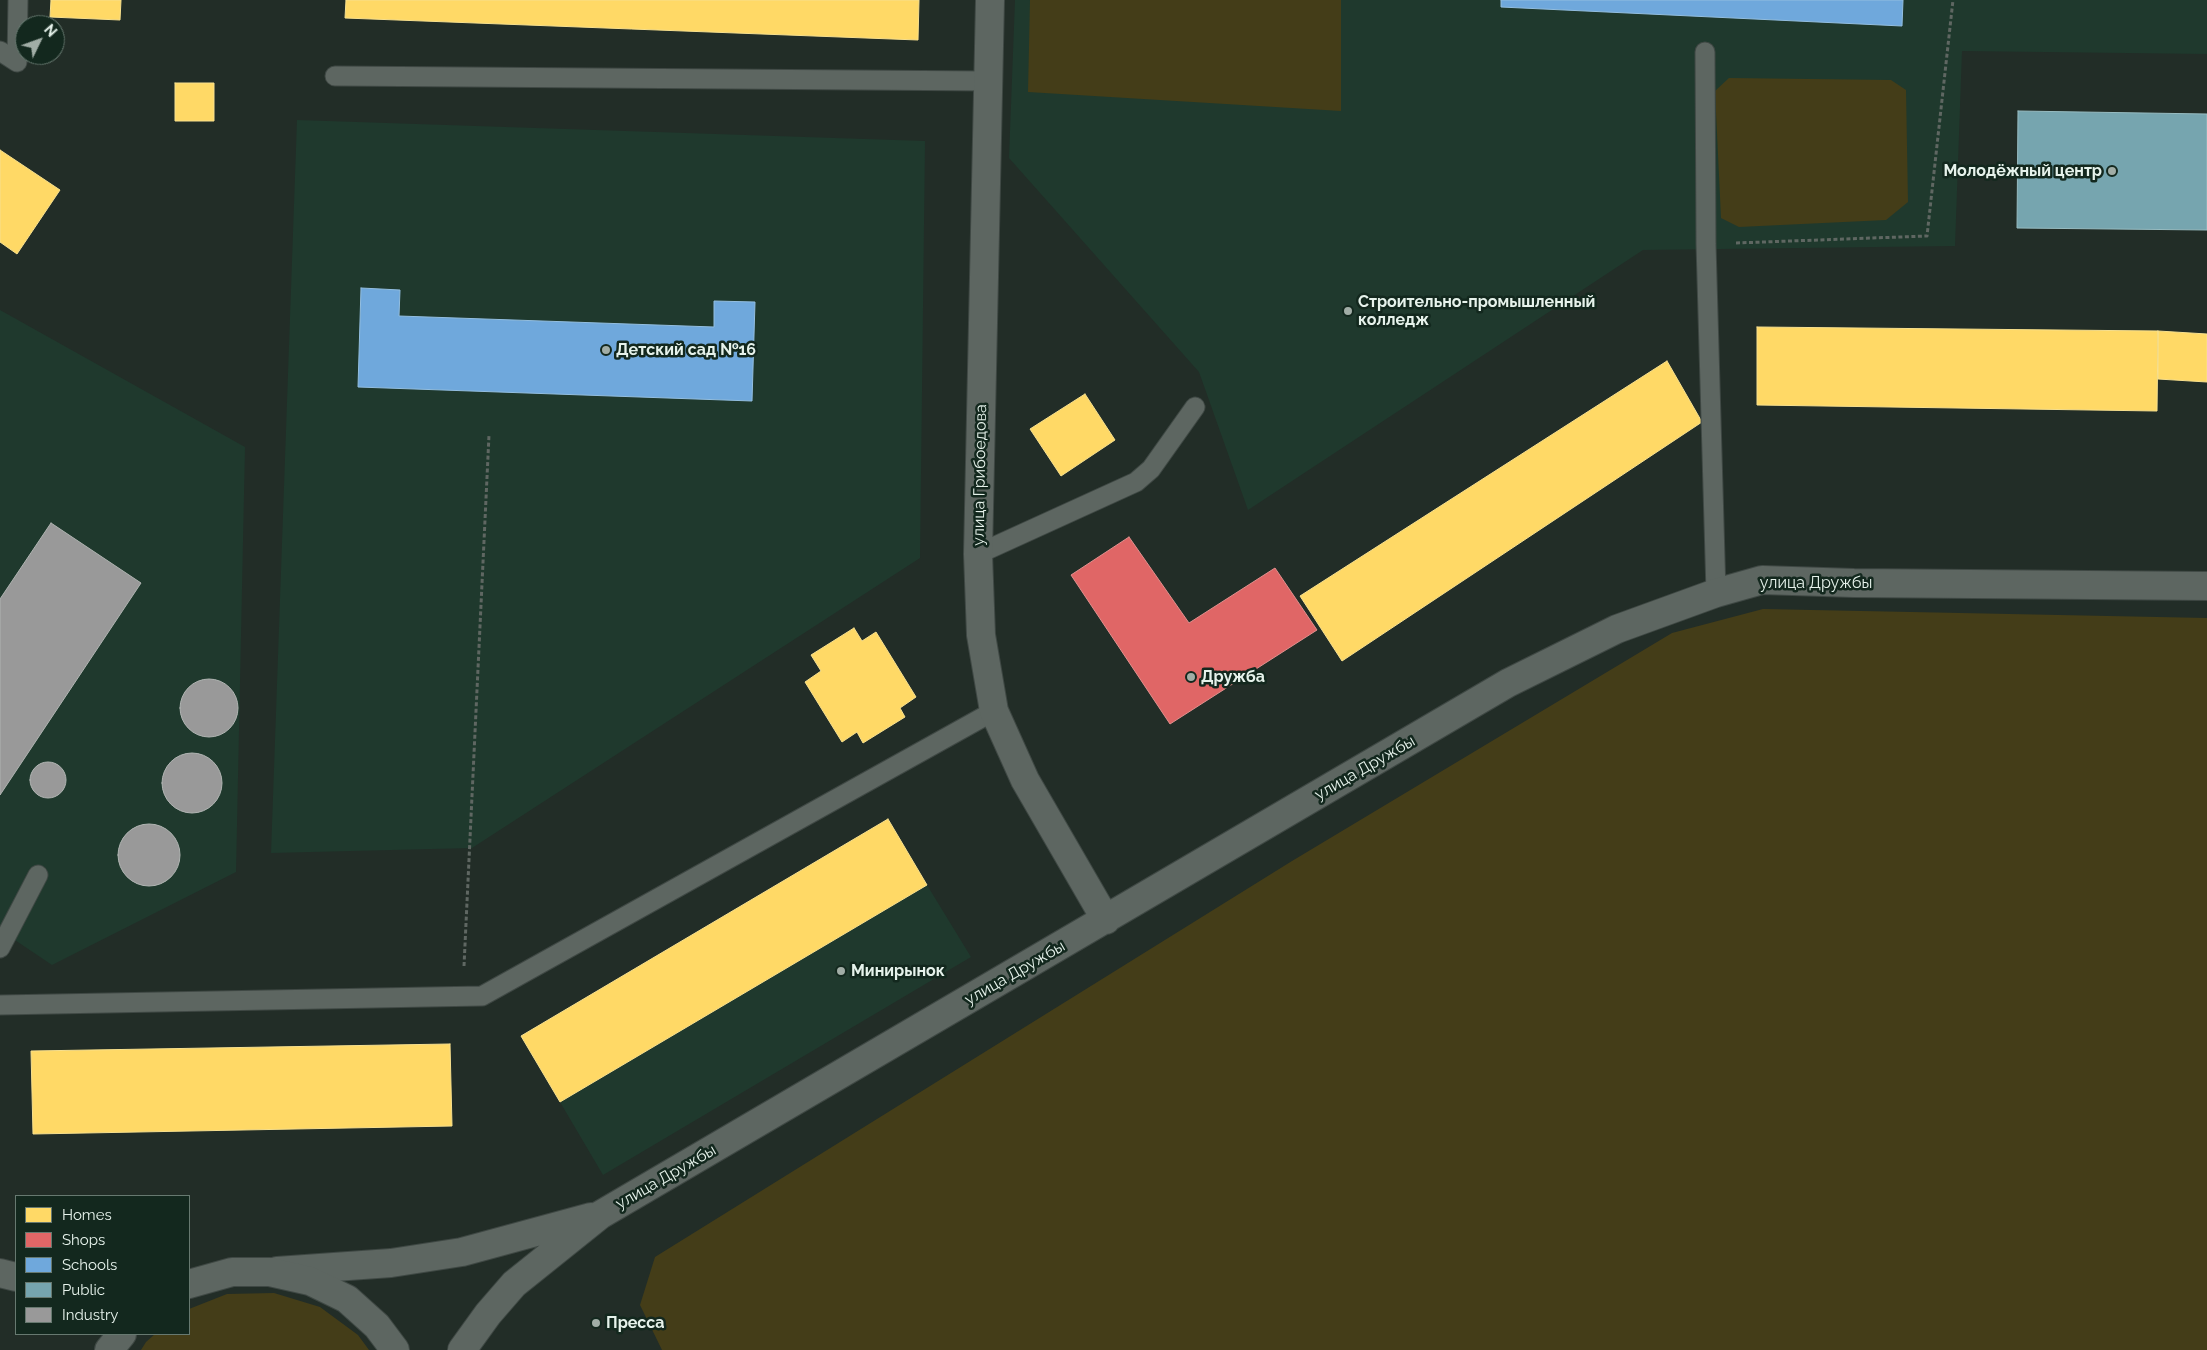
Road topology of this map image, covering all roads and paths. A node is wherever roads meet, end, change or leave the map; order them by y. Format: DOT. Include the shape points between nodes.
graph roads {
  1 [pos="18,0"];
  2 [pos="990,0"];
  3 [pos="1953,0"];
  4 [pos="0,52"];
  5 [pos="1705,52"];
  6 [pos="335,76"];
  7 [pos="988,81"];
  8 [pos="1706,244"];
  9 [pos="1195,408"];
  10 [pos="489,435"];
  11 [pos="978,554"];
  12 [pos="2207,586"];
  13 [pos="1716,593"];
  14 [pos="994,711"];
  15 [pos="38,875"];
  16 [pos="1106,920"];
  17 [pos="0,948"];
  18 [pos="463,996"];
  19 [pos="0,1005"];
  20 [pos="600,1215"];
  21 [pos="270,1272"];
  22 [pos="0,1273"];
  23 [pos="15,1277"];
  24 [pos="190,1282"];
  25 [pos="121,1335"];
  26 [pos="109,1350"];
  27 [pos="395,1350"];
  28 [pos="462,1350"];
  1 -- 4 [label="lane" via="17,62"];
  2 -- 7 [label="street, улица Грибоедова"];
  3 -- 8 [label="path" via="1927,236"];
  5 -- 8 [label="lane"];
  6 -- 7 [label="lane"];
  7 -- 11 [label="street, улица Грибоедова"];
  8 -- 13 [label="lane"];
  9 -- 11 [label="lane" via="1151,469 1136,482"];
  10 -- 18 [label="path"];
  11 -- 14 [label="street, улица Грибоедова" via="981,635"];
  12 -- 13 [label="street, улица Дружбы" via="1762,580"];
  13 -- 16 [label="street, улица Дружбы" via="1617,629 1508,683"];
  14 -- 16 [label="street, улица Грибоедова" via="1025,780"];
  14 -- 18 [label="lane" via="482,996"];
  15 -- 17 [label="lane"];
  16 -- 20 [label="street, улица Дружбы"];
  18 -- 19 [label="lane"];
  20 -- 21 [label="street" via="462,1252 391,1263"];
  20 -- 28 [label="street" via="514,1284"];
  21 -- 24 [label="street" via="232,1272"];
  21 -- 27 [label="street" via="310,1281 347,1300 378,1326"];
  22 -- 23 [label="street"];
  25 -- 26 [label="street"];
}
